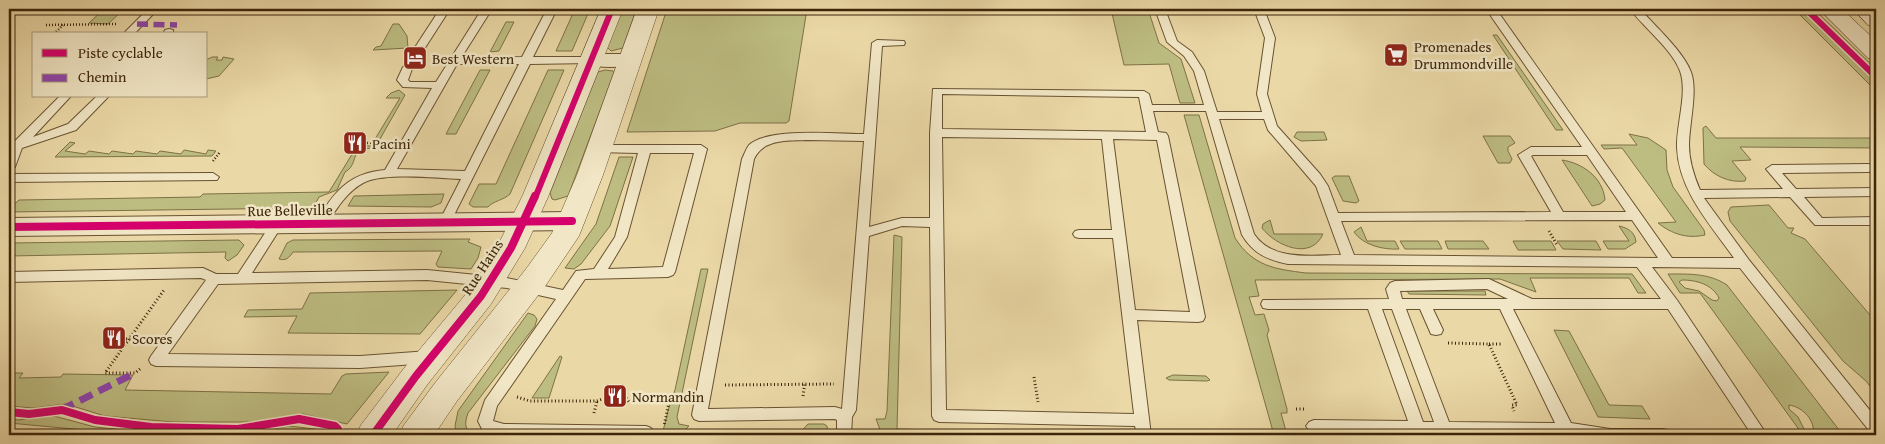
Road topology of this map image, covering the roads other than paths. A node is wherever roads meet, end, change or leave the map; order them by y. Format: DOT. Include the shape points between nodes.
graph roads {
  1 [pos="153,9"];
  2 [pos="424,9"];
  3 [pos="445,9"];
  4 [pos="487,9"];
  5 [pos="552,9"];
  6 [pos="612,9"];
  7 [pos="648,9"];
  8 [pos="1160,9"];
  9 [pos="1259,9"];
  10 [pos="1491,9"];
  11 [pos="1635,9"];
  12 [pos="1830,9"];
  13 [pos="1864,9"];
  14 [pos="190,11"];
  15 [pos="1876,20"];
  16 [pos="126,29"];
  17 [pos="900,43"];
  18 [pos="417,52"];
  19 [pos="1876,53"];
  20 [pos="591,60"];
  21 [pos="630,60"];
  22 [pos="454,61"];
  23 [pos="527,61"];
  24 [pos="407,69"];
  25 [pos="439,85"];
  26 [pos="64,98"];
  27 [pos="102,98"];
  28 [pos="1147,108"];
  29 [pos="1212,112"];
  30 [pos="1269,116"];
  31 [pos="936,133"];
  32 [pos="1107,135"];
  33 [pos="1153,136"];
  34 [pos="871,138"];
  35 [pos="17,146"];
  36 [pos="599,149"];
  37 [pos="645,149"];
  38 [pos="1591,151"];
  39 [pos="9,168"];
  40 [pos="1874,171"];
  41 [pos="389,174"];
  42 [pos="469,175"];
  43 [pos="213,177"];
  44 [pos="9,178"];
  45 [pos="1792,192"];
  46 [pos="1876,192"];
  47 [pos="1695,194"];
  48 [pos="1333,216"];
  49 [pos="1559,216"];
  50 [pos="1637,216"];
  51 [pos="524,221"];
  52 [pos="572,221"];
  53 [pos="445,222"];
  54 [pos="1876,222"];
  55 [pos="936,223"];
  56 [pos="277,224"];
  57 [pos="321,224"];
  58 [pos="9,227"];
  59 [pos="864,233"];
  60 [pos="1079,234"];
  61 [pos="1120,234"];
  62 [pos="1349,259"];
  63 [pos="1640,262"];
  64 [pos="1668,262"];
  65 [pos="1744,263"];
  66 [pos="598,274"];
  67 [pos="9,277"];
  68 [pos="214,278"];
  69 [pos="242,278"];
  70 [pos="492,281"];
  71 [pos="528,287"];
  72 [pos="567,296"];
  73 [pos="1268,304"];
  74 [pos="1373,304"];
  75 [pos="1396,304"];
  76 [pos="1424,304"];
  77 [pos="1504,304"];
  78 [pos="1532,304"];
  79 [pos="1672,304"];
  80 [pos="1130,315"];
  81 [pos="1438,337"];
  82 [pos="431,357"];
  83 [pos="845,416"];
  84 [pos="1314,426"];
  85 [pos="1144,428"];
  86 [pos="1444,428"];
  87 [pos="1566,429"];
  88 [pos="1876,429"];
  89 [pos="1411,430"];
  90 [pos="373,435"];
  91 [pos="416,435"];
  92 [pos="645,435"];
  93 [pos="844,435"];
  94 [pos="1663,435"];
  95 [pos="1760,435"];
  1 -- 16 [label="lane"];
  2 -- 14 [label="lane"];
  3 -- 18 [label="lane"];
  4 -- 22 [label="lane"];
  5 -- 23 [label="lane"];
  6 -- 20 [label="street, Rue Hains"];
  7 -- 21 [label="street"];
  8 -- 29 [label="lane" via="1172,42 1188,54 1199,71"];
  9 -- 30 [label="lane" via="1270,38 1262,94"];
  10 -- 38 [label="lane"];
  11 -- 47 [label="lane" via="1678,57 1686,72 1688,88 1683,148"];
  12 -- 19 [label="street"];
  13 -- 15 [label="street"];
  17 -- 34 [label="lane" via="877,44"];
  20 -- 21 [label="street"];
  20 -- 23 [label="lane"];
  20 -- 51 [label="street, Rue Hains"];
  21 -- 36 [label="street"];
  22 -- 23 [label="lane"];
  22 -- 25 [label="lane"];
  23 -- 42 [label="lane"];
  24 -- 25 [label="lane" via="402,80 408,85"];
  25 -- 41 [label="lane"];
  26 -- 35 [label="lane"];
  27 -- 35 [label="lane" via="72,127"];
  28 -- 29 [label="lane"];
  28 -- 31 [label="lane" via="1144,94 937,91"];
  28 -- 33 [label="lane"];
  29 -- 30 [label="lane"];
  29 -- 62 [label="lane" via="1240,211 1255,245 1268,254 1288,259"];
  30 -- 48 [label="lane" via="1279,137 1316,176"];
  31 -- 32 [label="lane"];
  31 -- 55 [label="lane"];
  32 -- 33 [label="lane"];
  32 -- 61 [label="lane"];
  33 -- 80 [label="lane" via="1162,136 1198,317"];
  34 -- 59 [label="lane"];
  34 -- 83 [label="lane" via="789,137 768,140 753,148 748,159 699,415 835,413"];
  35 -- 39 [label="lane"];
  36 -- 37 [label="lane"];
  36 -- 52 [label="street"];
  37 -- 66 [label="lane" via="621,237"];
  37 -- 66 [label="lane" via="701,149 668,272"];
  38 -- 49 [label="lane" via="1531,151 1524,155"];
  38 -- 50 [label="lane"];
  40 -- 45 [label="lane" via="1772,169"];
  41 -- 42 [label="lane"];
  41 -- 57 [label="lane" via="361,179 336,200"];
  42 -- 53 [label="lane"];
  43 -- 44 [label="lane"];
  45 -- 46 [label="lane"];
  45 -- 47 [label="lane"];
  45 -- 54 [label="lane" via="1819,222"];
  47 -- 65 [label="lane"];
  48 -- 49 [label="lane"];
  48 -- 62 [label="lane"];
  49 -- 50 [label="lane"];
  50 -- 64 [label="lane"];
  51 -- 52 [label="street, Rue Belleville"];
  51 -- 53 [label="street, Rue Belleville"];
  51 -- 70 [label="street, Rue Hains"];
  52 -- 71 [label="street"];
  53 -- 57 [label="street, Rue Belleville"];
  55 -- 59 [label="lane" via="902,222"];
  55 -- 85 [label="lane" via="939,416"];
  56 -- 57 [label="street, Rue Belleville"];
  56 -- 58 [label="street, Rue Belleville"];
  56 -- 69 [label="lane"];
  59 -- 83 [label="lane" via="850,410"];
  60 -- 61 [label="lane"];
  61 -- 80 [label="lane"];
  62 -- 63 [label="lane"];
  63 -- 64 [label="lane"];
  63 -- 79 [label="lane"];
  64 -- 65 [label="lane"];
  65 -- 88 [label="lane"];
  66 -- 72 [label="lane" via="581,274"];
  67 -- 68 [label="lane" via="203,273"];
  68 -- 69 [label="lane"];
  68 -- 82 [label="lane" via="156,360 360,362"];
  69 -- 70 [label="lane" via="427,275"];
  70 -- 71 [label="lane"];
  70 -- 82 [label="street, Rue Hains"];
  71 -- 72 [label="lane"];
  71 -- 91 [label="street"];
  72 -- 92 [label="lane" via="490,404 485,421 488,426 504,430 646,432"];
  73 -- 74 [label="lane"];
  74 -- 75 [label="lane"];
  74 -- 89 [label="lane"];
  75 -- 76 [label="lane"];
  75 -- 78 [label="lane" via="1393,289 1398,285 1489,284"];
  75 -- 86 [label="lane"];
  76 -- 77 [label="lane"];
  76 -- 81 [label="lane"];
  77 -- 78 [label="lane"];
  77 -- 87 [label="lane"];
  78 -- 79 [label="lane"];
  79 -- 95 [label="lane"];
  80 -- 85 [label="lane"];
  82 -- 90 [label="street, Rue Hains"];
  83 -- 93 [label="lane"];
  84 -- 89 [label="lane"];
  86 -- 87 [label="lane"];
  86 -- 89 [label="lane"];
  87 -- 94 [label="lane" via="1610,435"];
}
